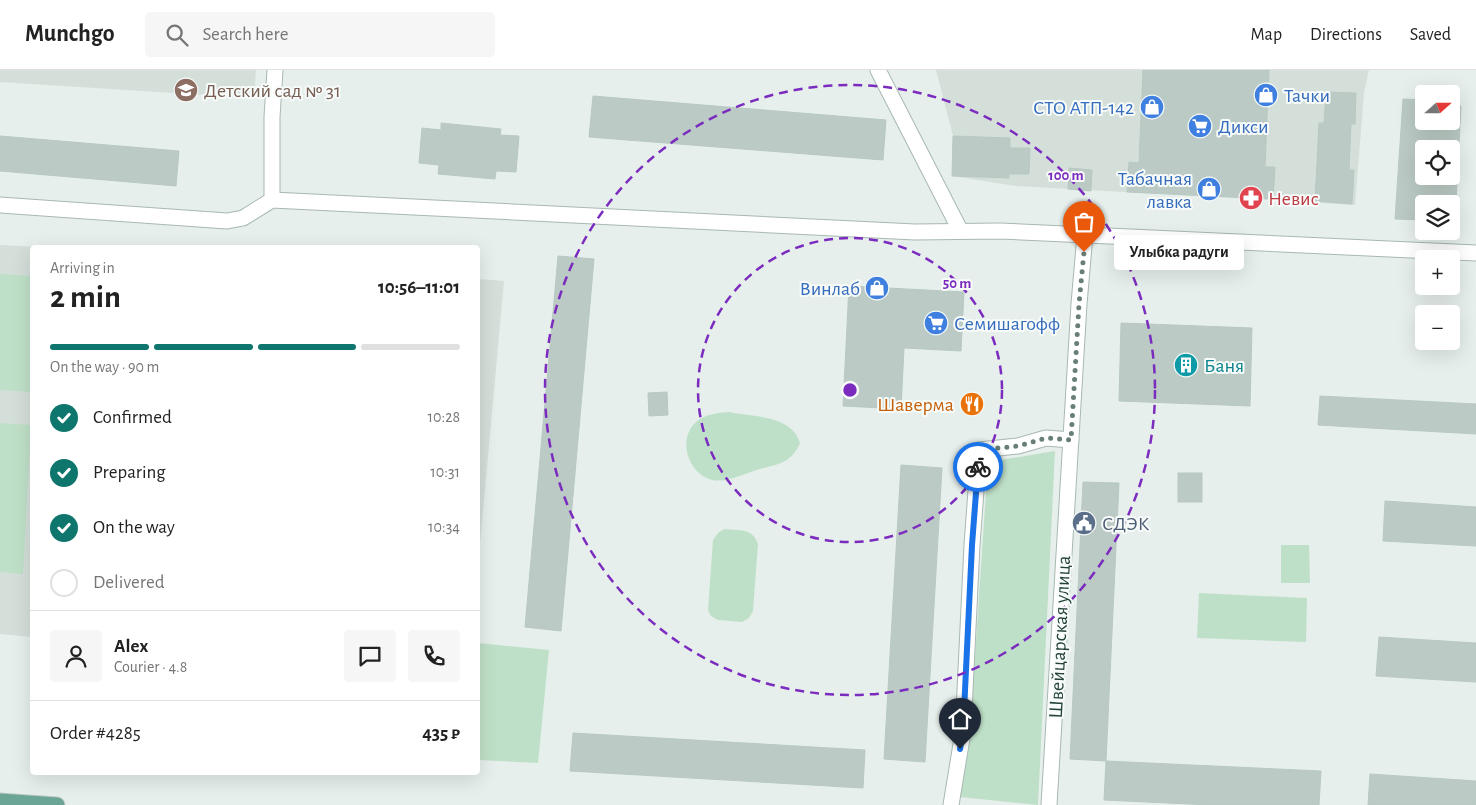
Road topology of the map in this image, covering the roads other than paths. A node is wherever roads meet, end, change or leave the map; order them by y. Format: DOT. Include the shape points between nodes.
graph roads {
  1 [pos="275,70"];
  2 [pos="878,70"];
  3 [pos="272,200"];
  4 [pos="0,205"];
  5 [pos="960,230"];
  6 [pos="1085,235"];
  7 [pos="1476,253"];
  8 [pos="1071,440"];
  9 [pos="0,801"];
  10 [pos="57,805"];
  11 [pos="951,805"];
  12 [pos="1049,805"];
  1 -- 3 [label="street"];
  2 -- 5 [label="street"];
  3 -- 4 [label="street" via="243,218 227,222"];
  3 -- 5 [label="street" via="906,232"];
  5 -- 6 [label="street"];
  6 -- 7 [label="street"];
  6 -- 8 [label="street, Швейцарская улица"];
  8 -- 11 [label="street" via="1046,438 1018,446 979,450 963,732"];
  8 -- 12 [label="street, Швейцарская улица"];
  9 -- 10 [label="main road"];
}
